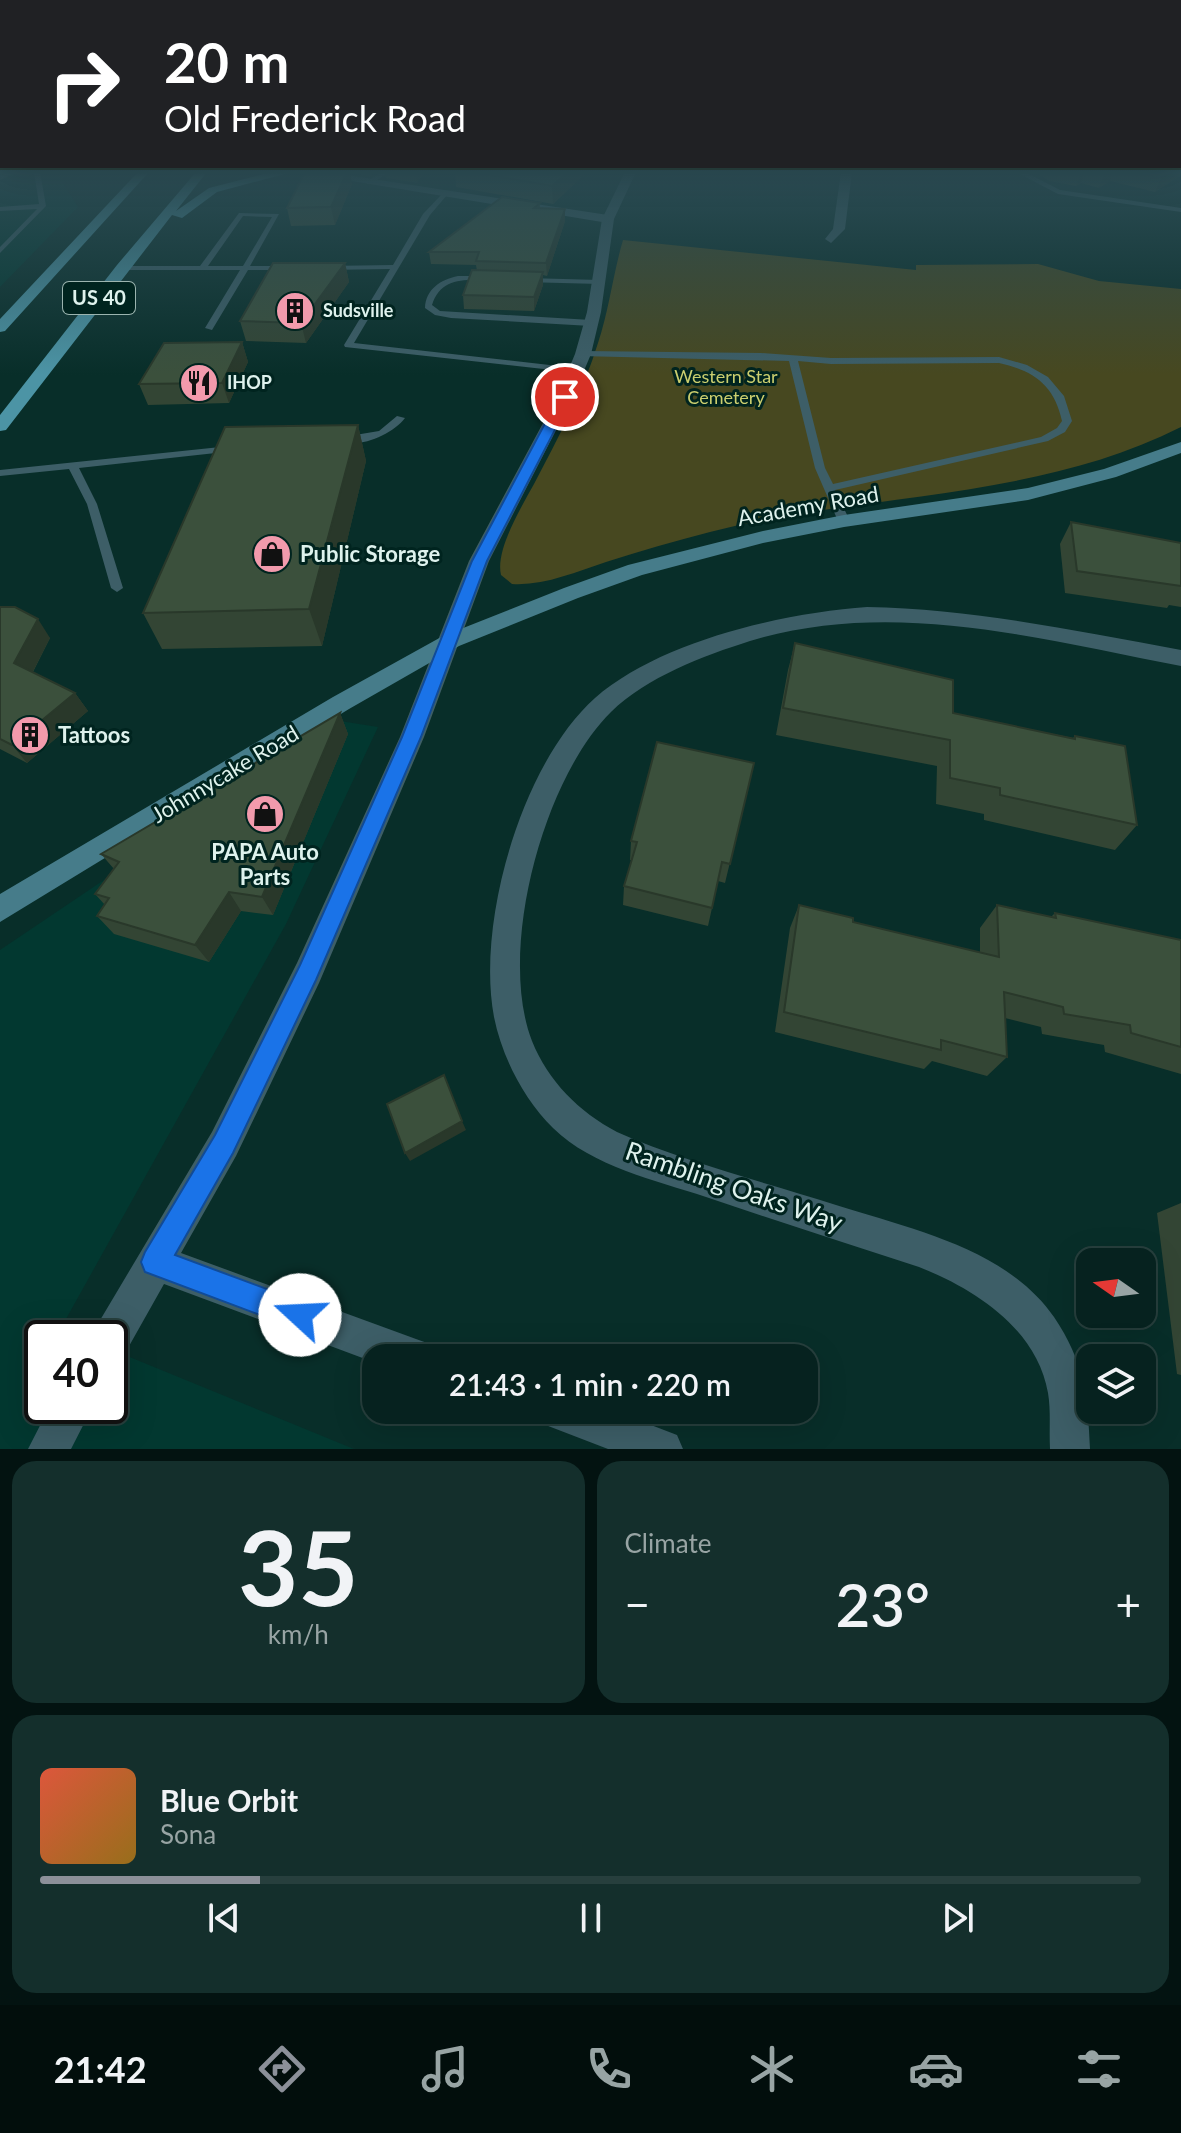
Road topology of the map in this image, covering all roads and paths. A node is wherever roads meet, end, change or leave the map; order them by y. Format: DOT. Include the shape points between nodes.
graph roads {
  1 [pos="76,240"];
  2 [pos="79,240"];
  3 [pos="146,240"];
  4 [pos="149,240"];
  5 [pos="222,240"];
  6 [pos="262,240"];
  7 [pos="412,240"];
  8 [pos="605,240"];
  9 [pos="70,249"];
  10 [pos="137,250"];
  11 [pos="395,267"];
  12 [pos="122,268"];
  13 [pos="202,268"];
  14 [pos="245,268"];
  15 [pos="290,268"];
  16 [pos="320,268"];
  17 [pos="495,278"];
  18 [pos="510,279"];
  19 [pos="600,282"];
  20 [pos="2,323"];
  21 [pos="591,323"];
  22 [pos="209,328"];
  23 [pos="793,359"];
  24 [pos="580,363"];
  25 [pos="400,418"];
  26 [pos="0,426"];
  27 [pos="324,442"];
  28 [pos="250,447"];
  29 [pos="1181,447"];
  30 [pos="73,466"];
  31 [pos="0,473"];
  32 [pos="829,488"];
  33 [pos="844,521"];
  34 [pos="117,588"];
  35 [pos="451,641"];
  36 [pos="1181,658"];
  37 [pos="0,909"];
  38 [pos="155,1262"];
  39 [pos="122,1320"];
  40 [pos="378,1344"];
  41 [pos="63,1424"];
  42 [pos="595,1424"];
  43 [pos="48,1449"];
  44 [pos="663,1449"];
  45 [pos="1070,1449"];
  1 -- 9 [label="main road"];
  2 -- 9 [label="main road, US 40"];
  3 -- 10 [label="main road, US 40"];
  4 -- 10 [label="main road"];
  5 -- 13 [label="lane"];
  6 -- 14 [label="lane"];
  7 -- 11 [label="lane"];
  8 -- 19 [label="street"];
  9 -- 20 [label="main road, US 40"];
  10 -- 12 [label="main road, US 40"];
  11 -- 16 [label="lane"];
  11 -- 24 [label="lane" via="348,345"];
  12 -- 13 [label="lane"];
  12 -- 26 [label="main road, US 40"];
  13 -- 14 [label="lane"];
  14 -- 15 [label="lane"];
  14 -- 22 [label="lane"];
  17 -- 21 [label="lane" via="443,282 428,306 451,315"];
  18 -- 19 [label="lane"];
  19 -- 21 [label="street"];
  21 -- 24 [label="street"];
  23 -- 24 [label="lane"];
  23 -- 32 [label="lane"];
  23 -- 32 [label="lane" via="1023,364 1057,390 1065,408 1067,421 1061,430 1044,439"];
  24 -- 35 [label="street" via="479,561"];
  25 -- 27 [label="lane" via="393,429 369,438"];
  28 -- 30 [label="lane"];
  29 -- 33 [label="main road, Academy Road" via="1110,473 1028,494"];
  30 -- 31 [label="lane"];
  30 -- 34 [label="lane" via="92,504"];
  32 -- 33 [label="lane"];
  33 -- 35 [label="main road, Academy Road" via="635,570"];
  35 -- 37 [label="main road, Johnnycake Road"];
  35 -- 38 [label="street" via="308,973 224,1144"];
  36 -- 45 [label="street, Rambling Oaks Way" via="1030,631 858,613 783,622 708,647 603,705 569,747 538,805 516,882 506,946 509,1015 530,1073 567,1120 627,1155 951,1260 1002,1291 1040,1329 1067,1389"];
  38 -- 39 [label="street"];
  38 -- 40 [label="street"];
  41 -- 43 [label="street"];
  42 -- 44 [label="street"];
}
